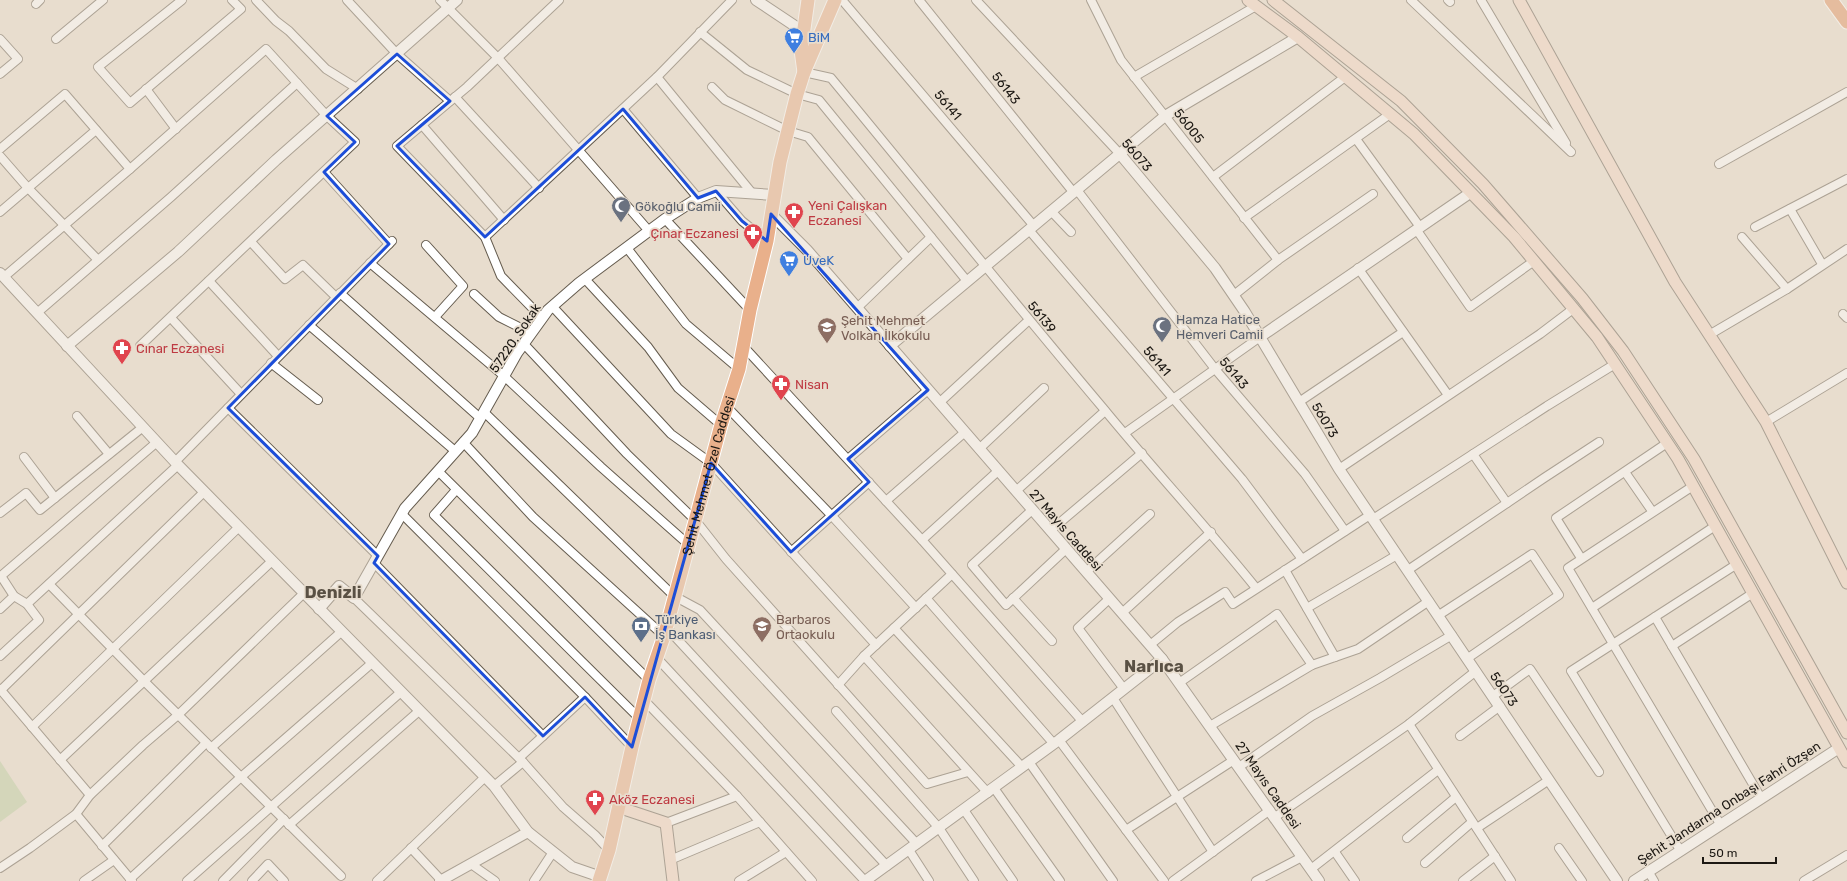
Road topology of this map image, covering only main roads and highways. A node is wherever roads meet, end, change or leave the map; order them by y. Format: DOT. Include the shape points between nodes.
graph roads {
  1 [pos="1273,0"];
  2 [pos="1519,0"];
  3 [pos="1831,0"];
  4 [pos="1841,0"];
  5 [pos="807,2"];
  6 [pos="1252,3"];
  7 [pos="833,5"];
  8 [pos="1847,11"];
  9 [pos="1847,22"];
  10 [pos="804,72"];
  11 [pos="1847,582"];
  12 [pos="1847,734"];
  13 [pos="1847,762"];
  14 [pos="618,807"];
  15 [pos="600,880"];
  16 [pos="673,881"];
  1 -- 12 [label="main road" via="1401,101 1483,184 1582,298 1623,351 1694,459"];
  2 -- 11 [label="main road" via="1675,282 1766,422"];
  3 -- 9 [label="highway"];
  4 -- 8 [label="highway"];
  5 -- 7 [label="main road" via="813,11 822,13"];
  5 -- 10 [label="main road" via="801,50"];
  6 -- 13 [label="main road" via="1298,37 1414,134 1514,237 1597,337 1693,486"];
  7 -- 10 [label="main road, Şehit Mehmet Özel Caddesi"];
  10 -- 14 [label="main road, Şehit Mehmet Özel Caddesi" via="788,131 739,369 721,425 665,632 649,680"];
  14 -- 15 [label="main road, Şehit Mehmet Özel Caddesi"];
  14 -- 16 [label="main road" via="666,823"];
}
